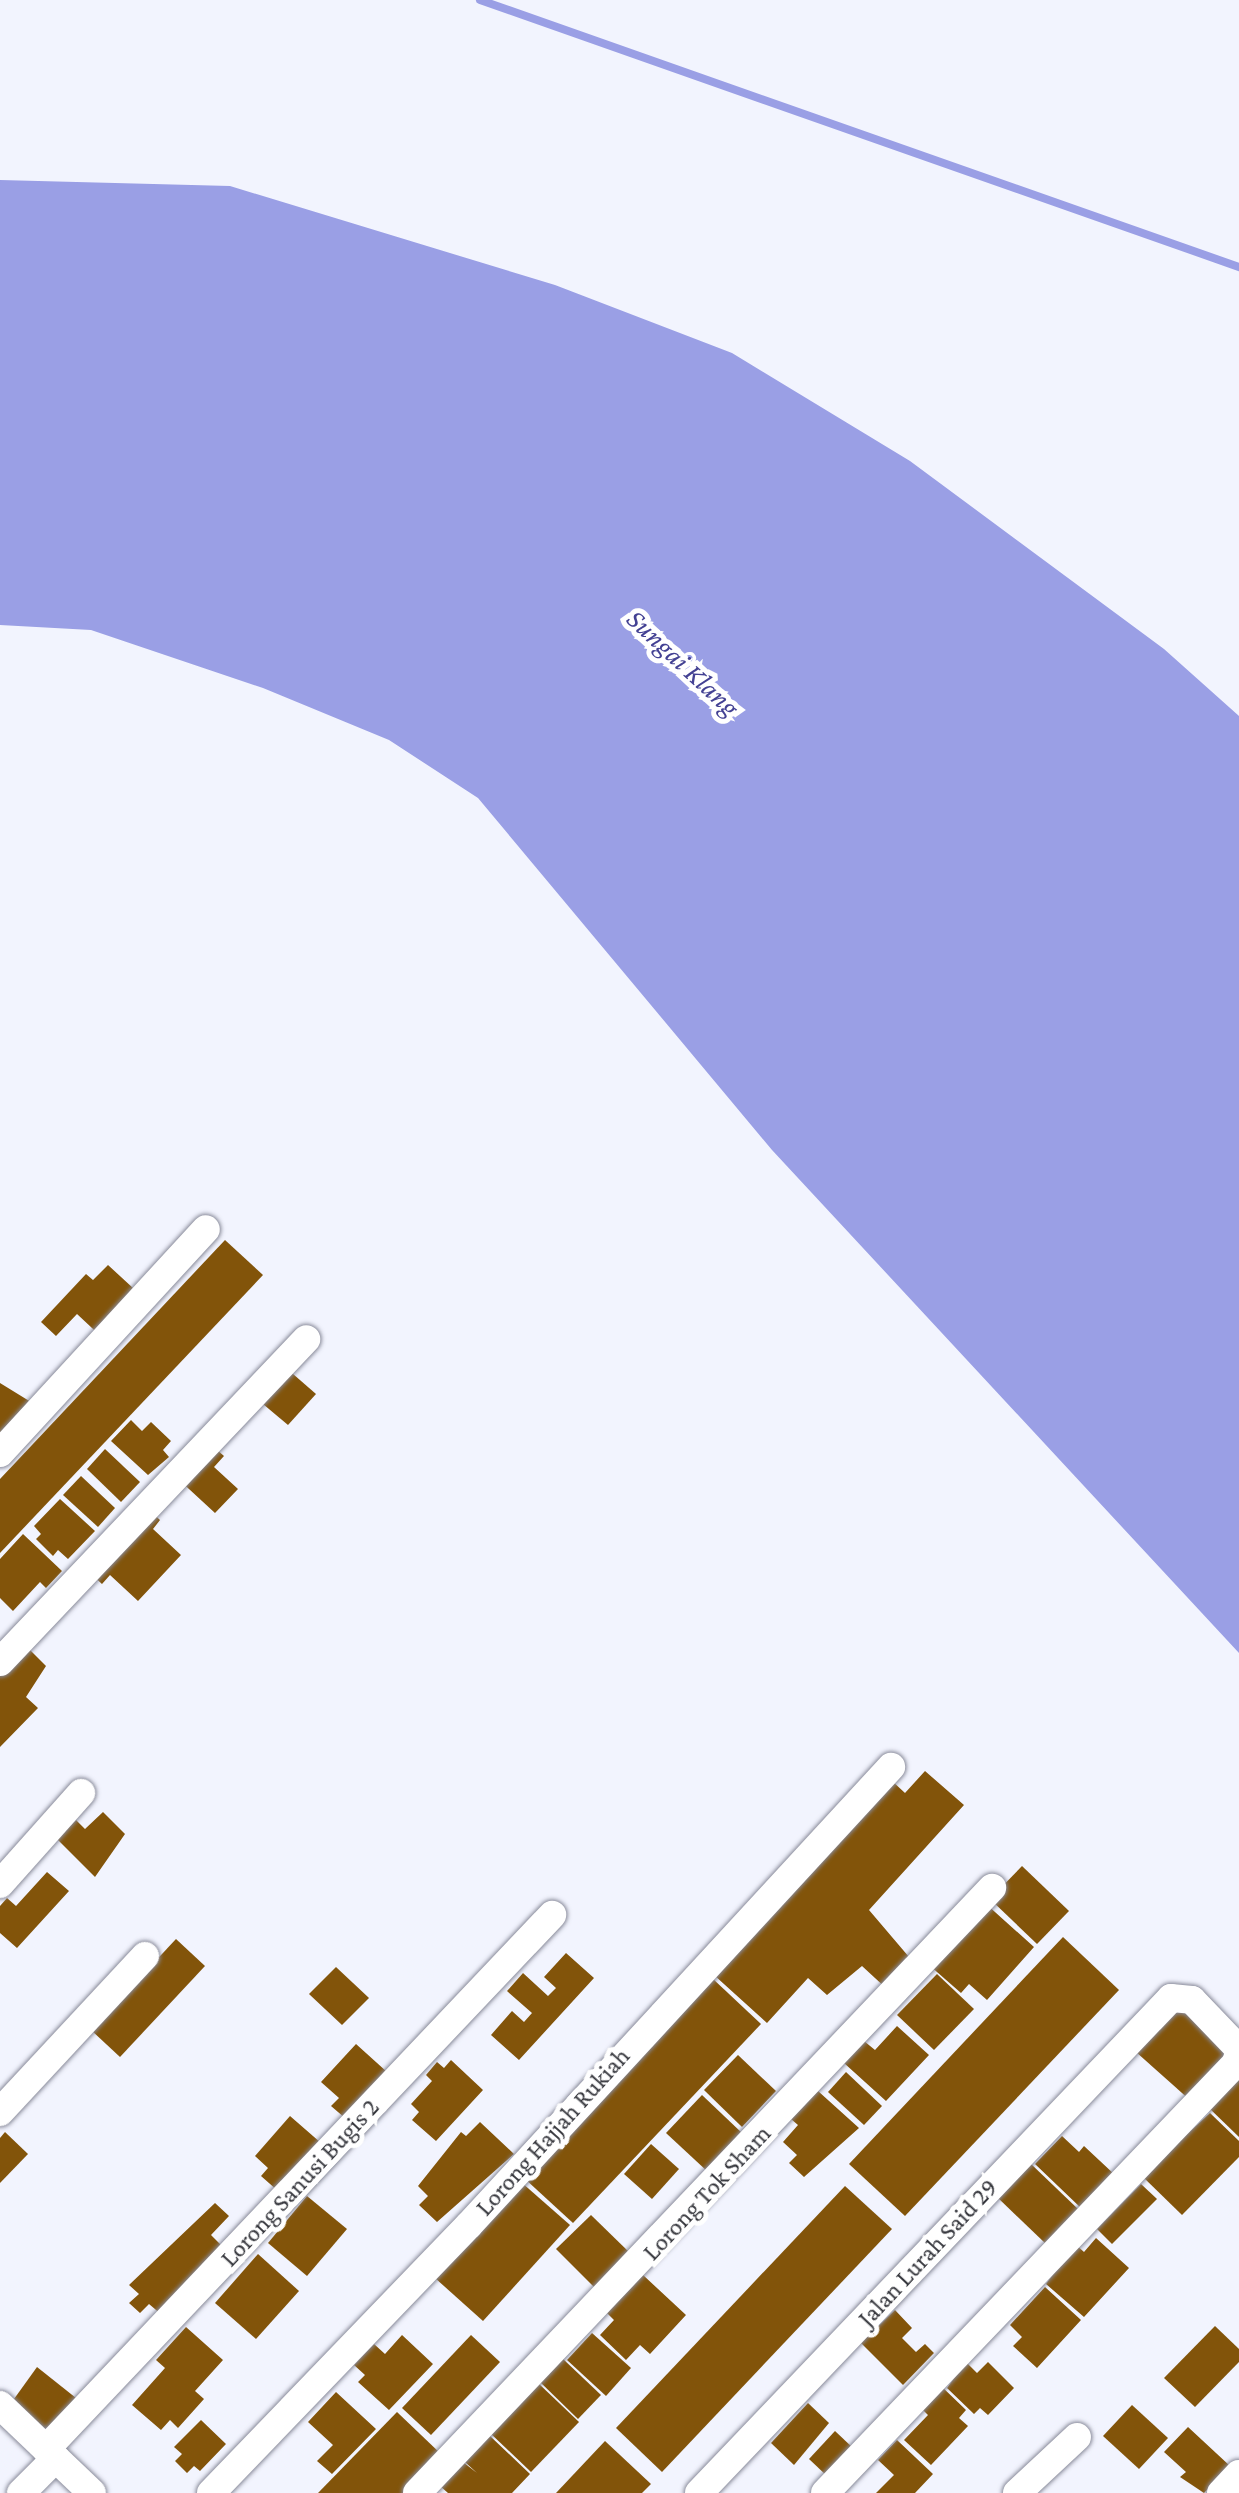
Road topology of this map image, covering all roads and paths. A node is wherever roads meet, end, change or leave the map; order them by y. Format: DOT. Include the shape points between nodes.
graph roads {
  1 [pos="206,1229"];
  2 [pos="306,1340"];
  3 [pos="0,1453"];
  4 [pos="0,1662"];
  5 [pos="891,1767"];
  6 [pos="81,1793"];
  7 [pos="0,1884"];
  8 [pos="992,1888"];
  9 [pos="552,1915"];
  10 [pos="146,1956"];
  11 [pos="1239,2051"];
  12 [pos="0,2112"];
  13 [pos="0,2405"];
  14 [pos="1077,2437"];
  15 [pos="51,2454"];
  16 [pos="1239,2474"];
  17 [pos="20,2493"];
  18 [pos="92,2493"];
  19 [pos="211,2493"];
  20 [pos="417,2493"];
  21 [pos="699,2493"];
  22 [pos="825,2493"];
  23 [pos="1017,2493"];
  24 [pos="1221,2493"];
  1 -- 3 [label="street"];
  2 -- 4 [label="street"];
  5 -- 19 [label="street, Lorong Hajjah Rukiah" via="469,2225"];
  6 -- 7 [label="street"];
  8 -- 20 [label="street, Lorong Tok Sham"];
  9 -- 15 [label="street, Lorong Sanusi Bugis 2"];
  10 -- 12 [label="street"];
  11 -- 21 [label="street, Jalan Lurah Said 29" via="1192,2000 1171,1998"];
  11 -- 22 [label="street" via="1236,2063"];
  13 -- 15 [label="street"];
  14 -- 23 [label="street"];
  15 -- 17 [label="street, Lorong Sanusi Bugis 2"];
  15 -- 18 [label="street"];
  16 -- 24 [label="street"];
}
